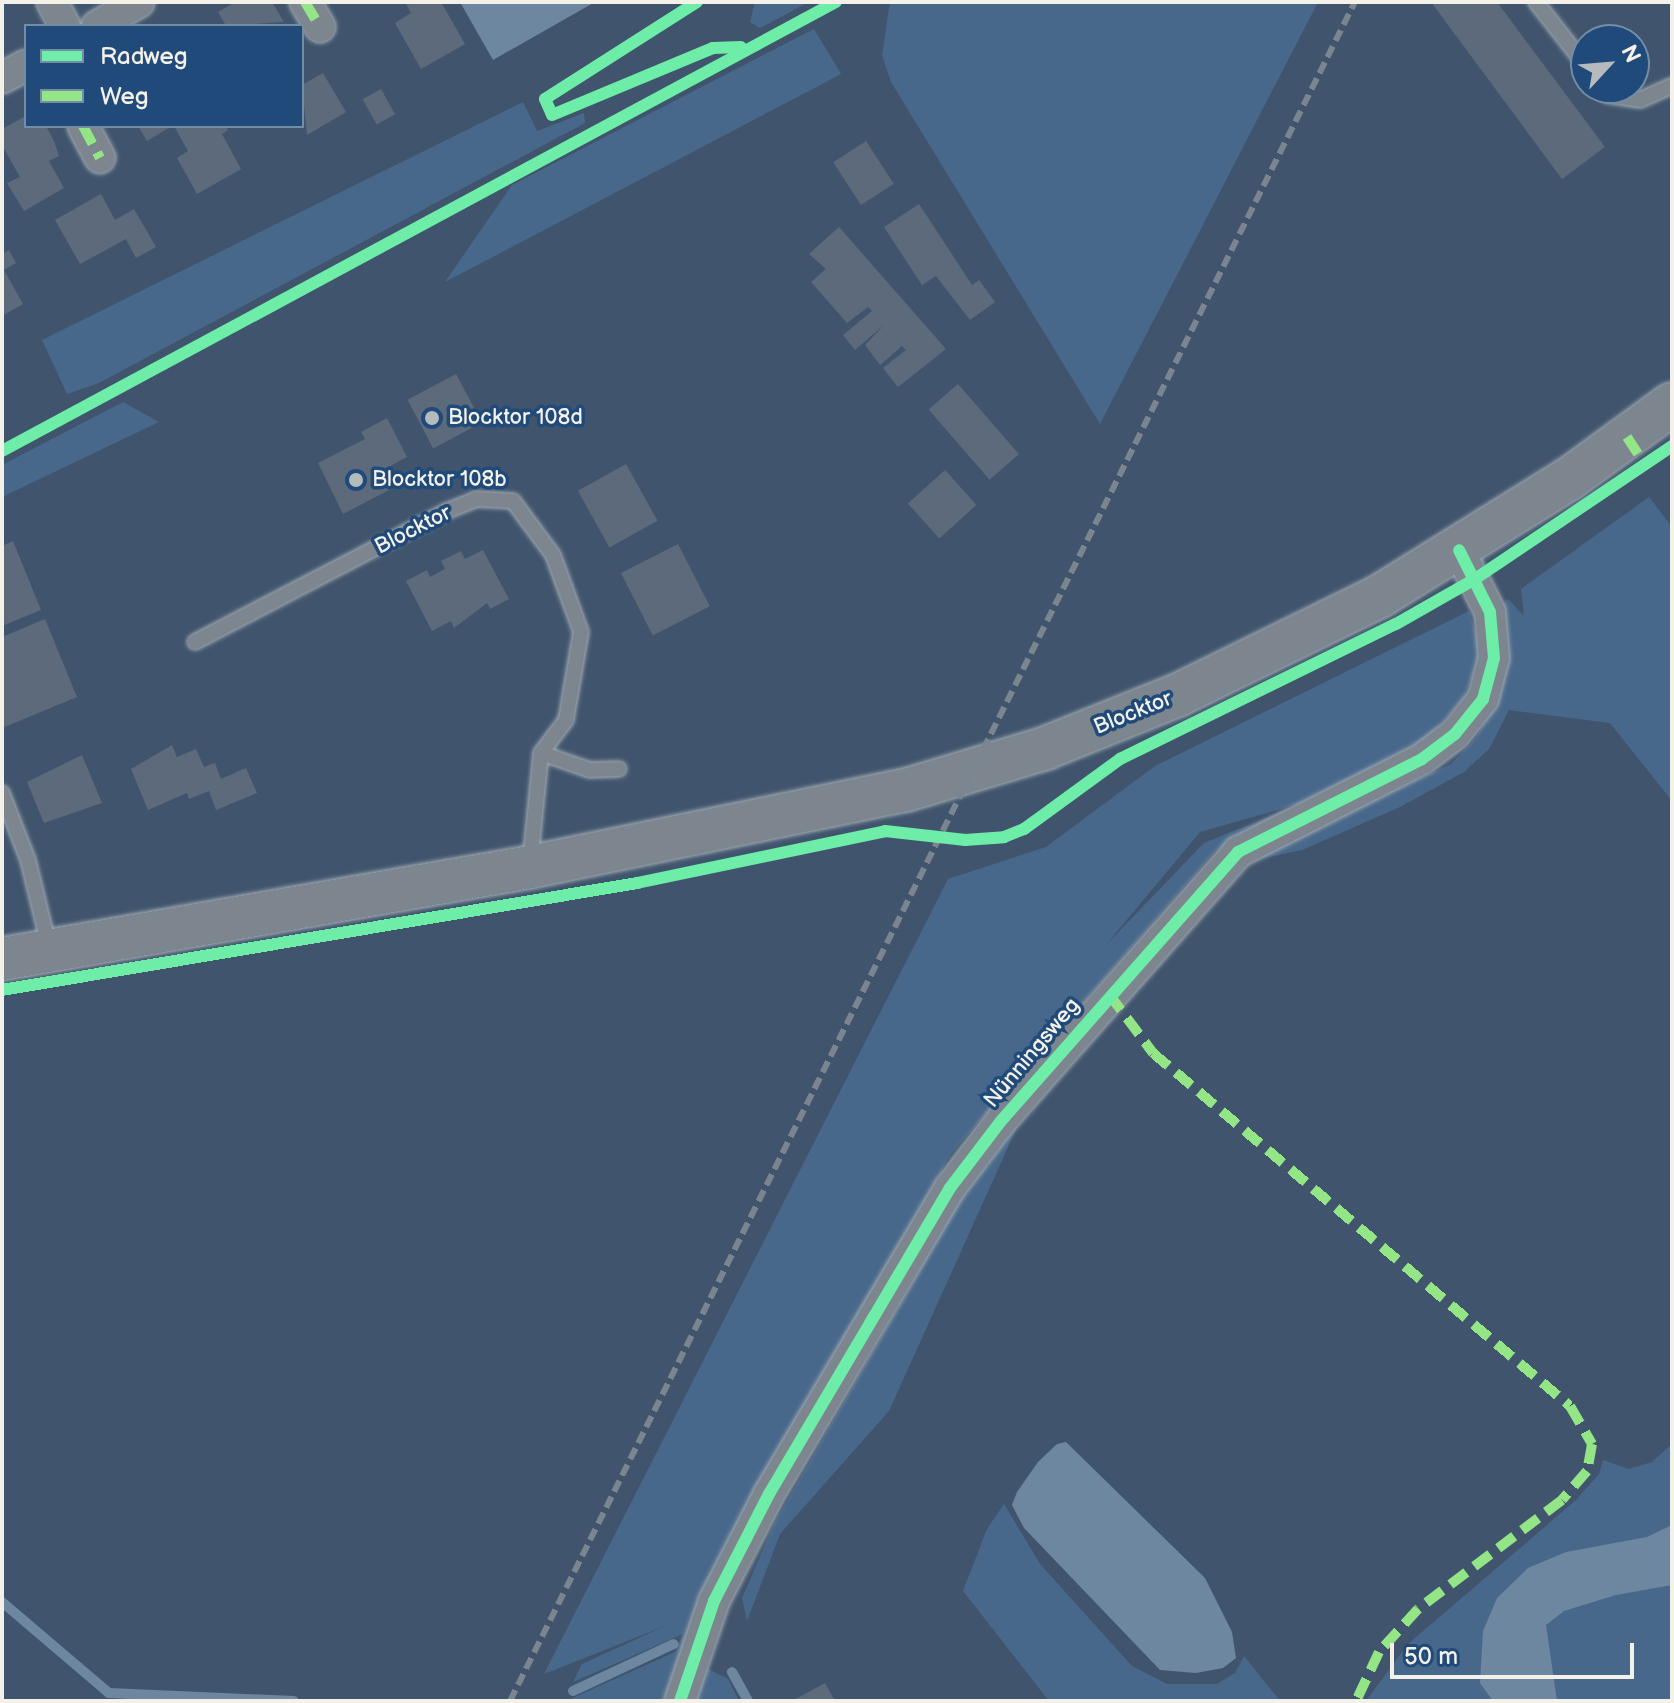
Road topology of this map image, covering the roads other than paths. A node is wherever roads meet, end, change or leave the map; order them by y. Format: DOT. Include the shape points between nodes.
graph roads {
  1 [pos="52,2"];
  2 [pos="139,2"];
  3 [pos="1536,2"];
  4 [pos="64,24"];
  5 [pos="100,24"];
  6 [pos="1570,46"];
  7 [pos="24,66"];
  8 [pos="2,78"];
  9 [pos="1672,86"];
  10 [pos="1650,96"];
  11 [pos="84,128"];
  12 [pos="100,158"];
  13 [pos="1672,404"];
  14 [pos="1459,550"];
  15 [pos="195,642"];
  16 [pos="541,753"];
  17 [pos="619,769"];
  18 [pos="2,793"];
  19 [pos="530,867"];
  20 [pos="50,950"];
  21 [pos="2,959"];
  22 [pos="680,1701"];
  1 -- 4 [label="street"];
  2 -- 5 [label="street"];
  3 -- 6 [label="lane"];
  7 -- 8 [label="street"];
  9 -- 10 [label="lane"];
  11 -- 12 [label="street"];
  13 -- 14 [label="main road, Blocktor"];
  14 -- 19 [label="main road, Blocktor" via="1380,596 1178,695 1046,748 906,790"];
  14 -- 22 [label="street, Nünningsweg" via="1490,612 1494,658 1483,699 1455,734 1422,759 1238,852 1001,1121 950,1188 769,1494 714,1601"];
  15 -- 16 [label="lane, Blocktor" via="447,511 476,499 513,501 553,555 581,632 566,720"];
  16 -- 17 [label="lane" via="590,770"];
  16 -- 19 [label="lane"];
  18 -- 20 [label="lane" via="28,860"];
  19 -- 20 [label="main road, Blocktor"];
  20 -- 21 [label="main road, Blocktor"];
}
